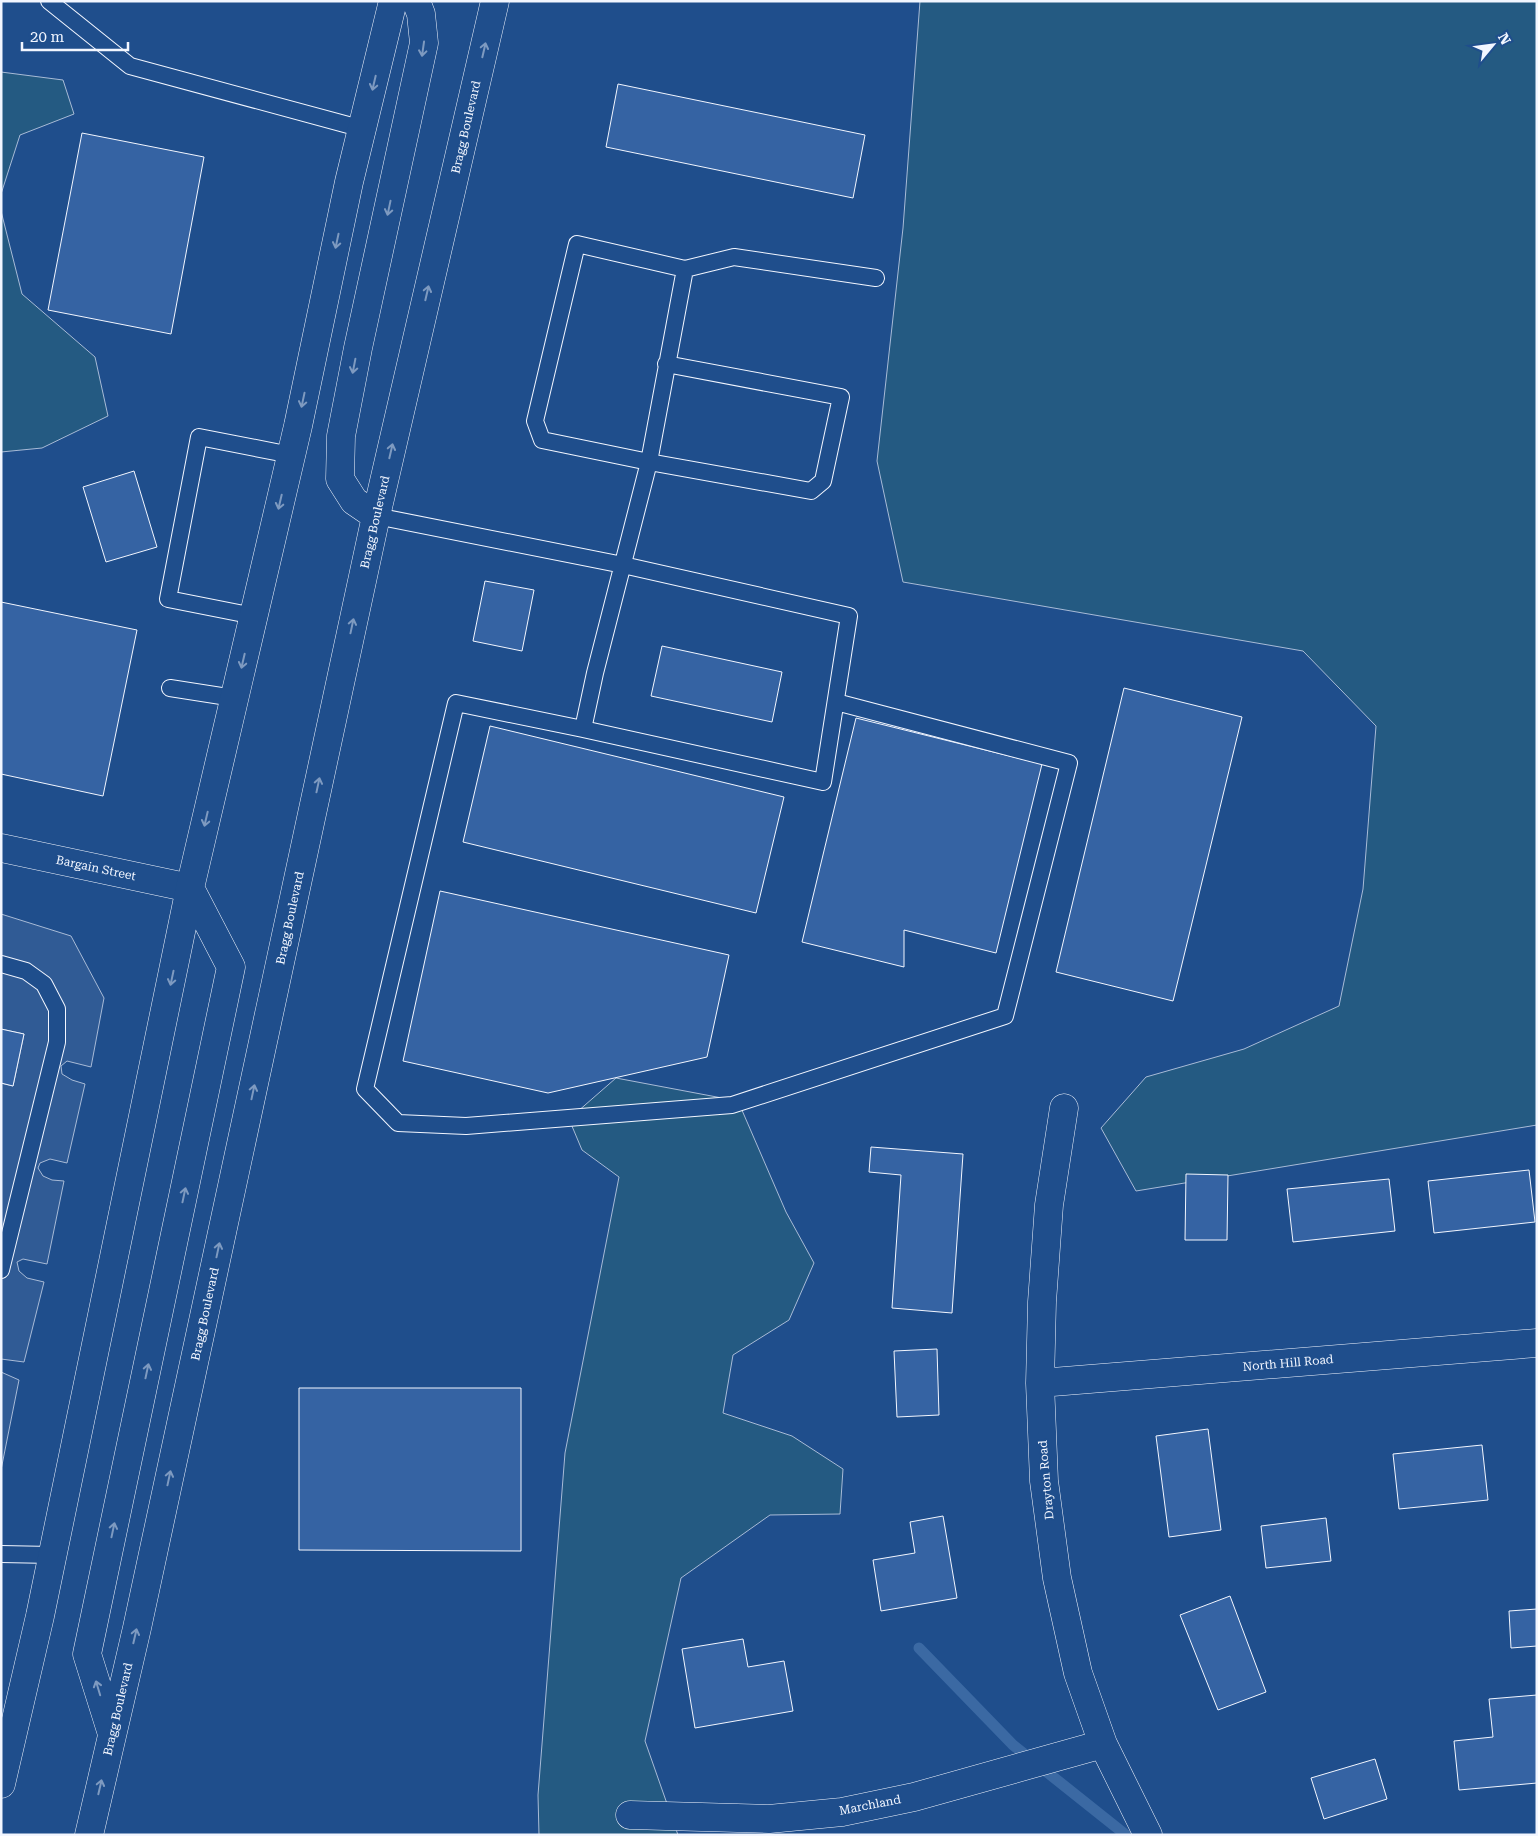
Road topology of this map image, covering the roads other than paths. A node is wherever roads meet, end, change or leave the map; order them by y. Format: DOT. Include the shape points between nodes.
graph roads {
  1 [pos="49,1"];
  2 [pos="393,1"];
  3 [pos="416,1"];
  4 [pos="495,1"];
  5 [pos="363,129"];
  6 [pos="685,270"];
  7 [pos="876,278"];
  8 [pos="666,364"];
  9 [pos="290,455"];
  10 [pos="649,462"];
  11 [pos="376,516"];
  12 [pos="623,565"];
  13 [pos="254,616"];
  14 [pos="170,688"];
  15 [pos="234,698"];
  16 [pos="836,702"];
  17 [pos="583,729"];
  18 [pos="1,848"];
  19 [pos="190,888"];
  20 [pos="1,964"];
  21 [pos="1064,1108"];
  22 [pos="1,1270"];
  23 [pos="1537,1343"];
  24 [pos="1040,1383"];
  25 [pos="1,1554"];
  26 [pos="52,1555"];
  27 [pos="112,1735"];
  28 [pos="1104,1744"];
  29 [pos="1,1784"];
  30 [pos="630,1816"];
  31 [pos="89,1835"];
  32 [pos="1148,1835"];
  1 -- 5 [label="lane" via="130,66"];
  2 -- 5 [label="main road, one-way"];
  3 -- 11 [label="main road, one-way" via="424,43 341,436 340,479 354,501"];
  11 -- 4 [label="main road, Bragg Boulevard, one-way"];
  5 -- 9 [label="main road, one-way"];
  6 -- 7 [label="lane" via="734,257"];
  6 -- 8 [label="lane"];
  6 -- 10 [label="lane" via="578,244 535,421 542,440"];
  8 -- 10 [label="lane"];
  8 -- 10 [label="lane" via="841,397 822,481 811,491"];
  9 -- 13 [label="main road, one-way"];
  9 -- 13 [label="lane" via="198,437 168,599"];
  10 -- 12 [label="lane"];
  11 -- 12 [label="lane"];
  27 -- 11 [label="main road, Bragg Boulevard, one-way"];
  12 -- 16 [label="lane" via="848,616"];
  12 -- 17 [label="lane"];
  13 -- 15 [label="main road, one-way"];
  14 -- 15 [label="lane"];
  15 -- 19 [label="main road, one-way"];
  16 -- 17 [label="lane" via="823,782"];
  16 -- 17 [label="lane" via="1069,763 1005,1016 732,1105 466,1126 398,1123 364,1089 456,703"];
  18 -- 19 [label="main road, Bargain Street"];
  19 -- 26 [label="main road, one-way"];
  27 -- 19 [label="main road, one-way" via="87,1654 231,967"];
  20 -- 22 [label="lane" via="26,970 44,984 57,1009 57,1042"];
  21 -- 24 [label="main road, Drayton Road" via="1049,1205"];
  23 -- 24 [label="main road, North Hill Road"];
  24 -- 28 [label="main road, Drayton Road" via="1044,1481 1057,1578 1078,1673"];
  25 -- 26 [label="lane"];
  26 -- 29 [label="main road"];
  31 -- 27 [label="main road, Bragg Boulevard, one-way"];
  28 -- 30 [label="main road, Marchland" via="914,1797 842,1812 769,1818"];
  28 -- 32 [label="main road, Drayton Road"];
}
